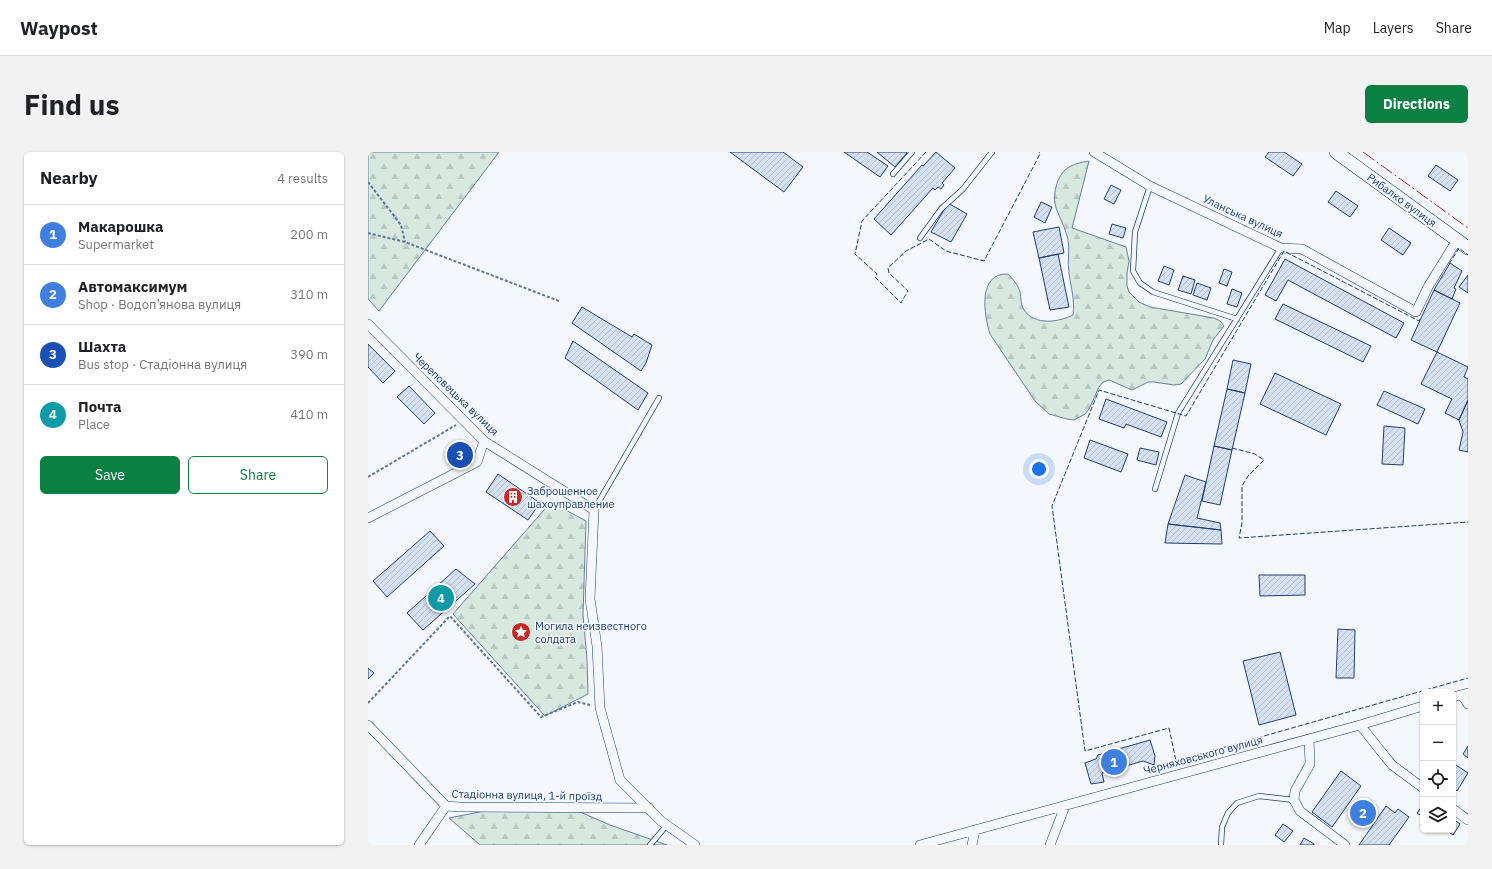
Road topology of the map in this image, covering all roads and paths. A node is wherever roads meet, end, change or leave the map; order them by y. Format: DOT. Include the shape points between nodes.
graph roads {
  1 [pos="912,152"];
  2 [pos="992,152"];
  3 [pos="1094,152"];
  4 [pos="1336,152"];
  5 [pos="893,174"];
  6 [pos="368,182"];
  7 [pos="1150,186"];
  8 [pos="368,233"];
  9 [pos="920,238"];
  10 [pos="1457,240"];
  11 [pos="405,242"];
  12 [pos="1281,248"];
  13 [pos="1468,248"];
  14 [pos="558,301"];
  15 [pos="1237,319"];
  16 [pos="368,324"];
  17 [pos="659,398"];
  18 [pos="464,420"];
  19 [pos="484,440"];
  20 [pos="368,477"];
  21 [pos="1155,488"];
  22 [pos="594,510"];
  23 [pos="368,518"];
  24 [pos="1461,695"];
  25 [pos="368,703"];
  26 [pos="1468,704"];
  27 [pos="1420,707"];
  28 [pos="600,708"];
  29 [pos="368,725"];
  30 [pos="1360,725"];
  31 [pos="1309,739"];
  32 [pos="1420,786"];
  33 [pos="1294,800"];
  34 [pos="446,806"];
  35 [pos="1065,806"];
  36 [pos="649,808"];
  37 [pos="1456,811"];
  38 [pos="1468,820"];
  39 [pos="666,825"];
  40 [pos="975,830"];
  41 [pos="419,845"];
  42 [pos="650,845"];
  43 [pos="695,845"];
  44 [pos="920,845"];
  45 [pos="972,845"];
  46 [pos="1050,845"];
  47 [pos="1222,845"];
  48 [pos="1345,845"];
  1 -- 5 [label="lane"];
  2 -- 9 [label="lane" via="964,189 941,209"];
  3 -- 7 [label="street, Уланська вулиця"];
  4 -- 10 [label="street, Рибалко вулиця"];
  6 -- 11 [label="path" via="401,225"];
  7 -- 12 [label="street, Уланська вулиця"];
  7 -- 15 [label="lane" via="1135,232 1133,271 1140,283 1153,292"];
  8 -- 11 [label="path"];
  10 -- 12 [label="street, Уланська вулиця" via="1416,312 1302,249"];
  10 -- 13 [label="street, Рибалко вулиця"];
  11 -- 14 [label="path"];
  12 -- 15 [label="lane"];
  15 -- 21 [label="lane" via="1178,413"];
  16 -- 18 [label="street, Череповецька вулиця"];
  17 -- 22 [label="lane"];
  18 -- 19 [label="street, Череповецька вулиця"];
  18 -- 20 [label="path"];
  19 -- 22 [label="street, Череповецька вулиця"];
  19 -- 23 [label="street" via="477,462"];
  22 -- 28 [label="street" via="590,599 597,646"];
  24 -- 26 [label="street"];
  25 -- 28 [label="path" via="450,616 541,717 578,702"];
  27 -- 30 [label="street, Черняховського вулиця"];
  28 -- 36 [label="street" via="620,780"];
  29 -- 34 [label="street, Стадіонна вулиця, 1-й проїзд"];
  30 -- 31 [label="street, Черняховського вулиця"];
  30 -- 32 [label="street" via="1392,765"];
  31 -- 33 [label="street" via="1310,764 1295,790"];
  31 -- 35 [label="street, Черняховського вулиця"];
  33 -- 47 [label="lane" via="1259,796 1237,803 1228,813 1222,827"];
  33 -- 48 [label="street" via="1300,811"];
  34 -- 36 [label="street, Стадіонна вулиця, 1-й проїзд"];
  34 -- 41 [label="street"];
  35 -- 40 [label="street, Черняховського вулиця"];
  35 -- 46 [label="street"];
  36 -- 39 [label="street"];
  37 -- 38 [label="street"];
  39 -- 42 [label="lane"];
  39 -- 43 [label="street"];
  40 -- 44 [label="street, Черняховського вулиця"];
  40 -- 45 [label="street"];
}
